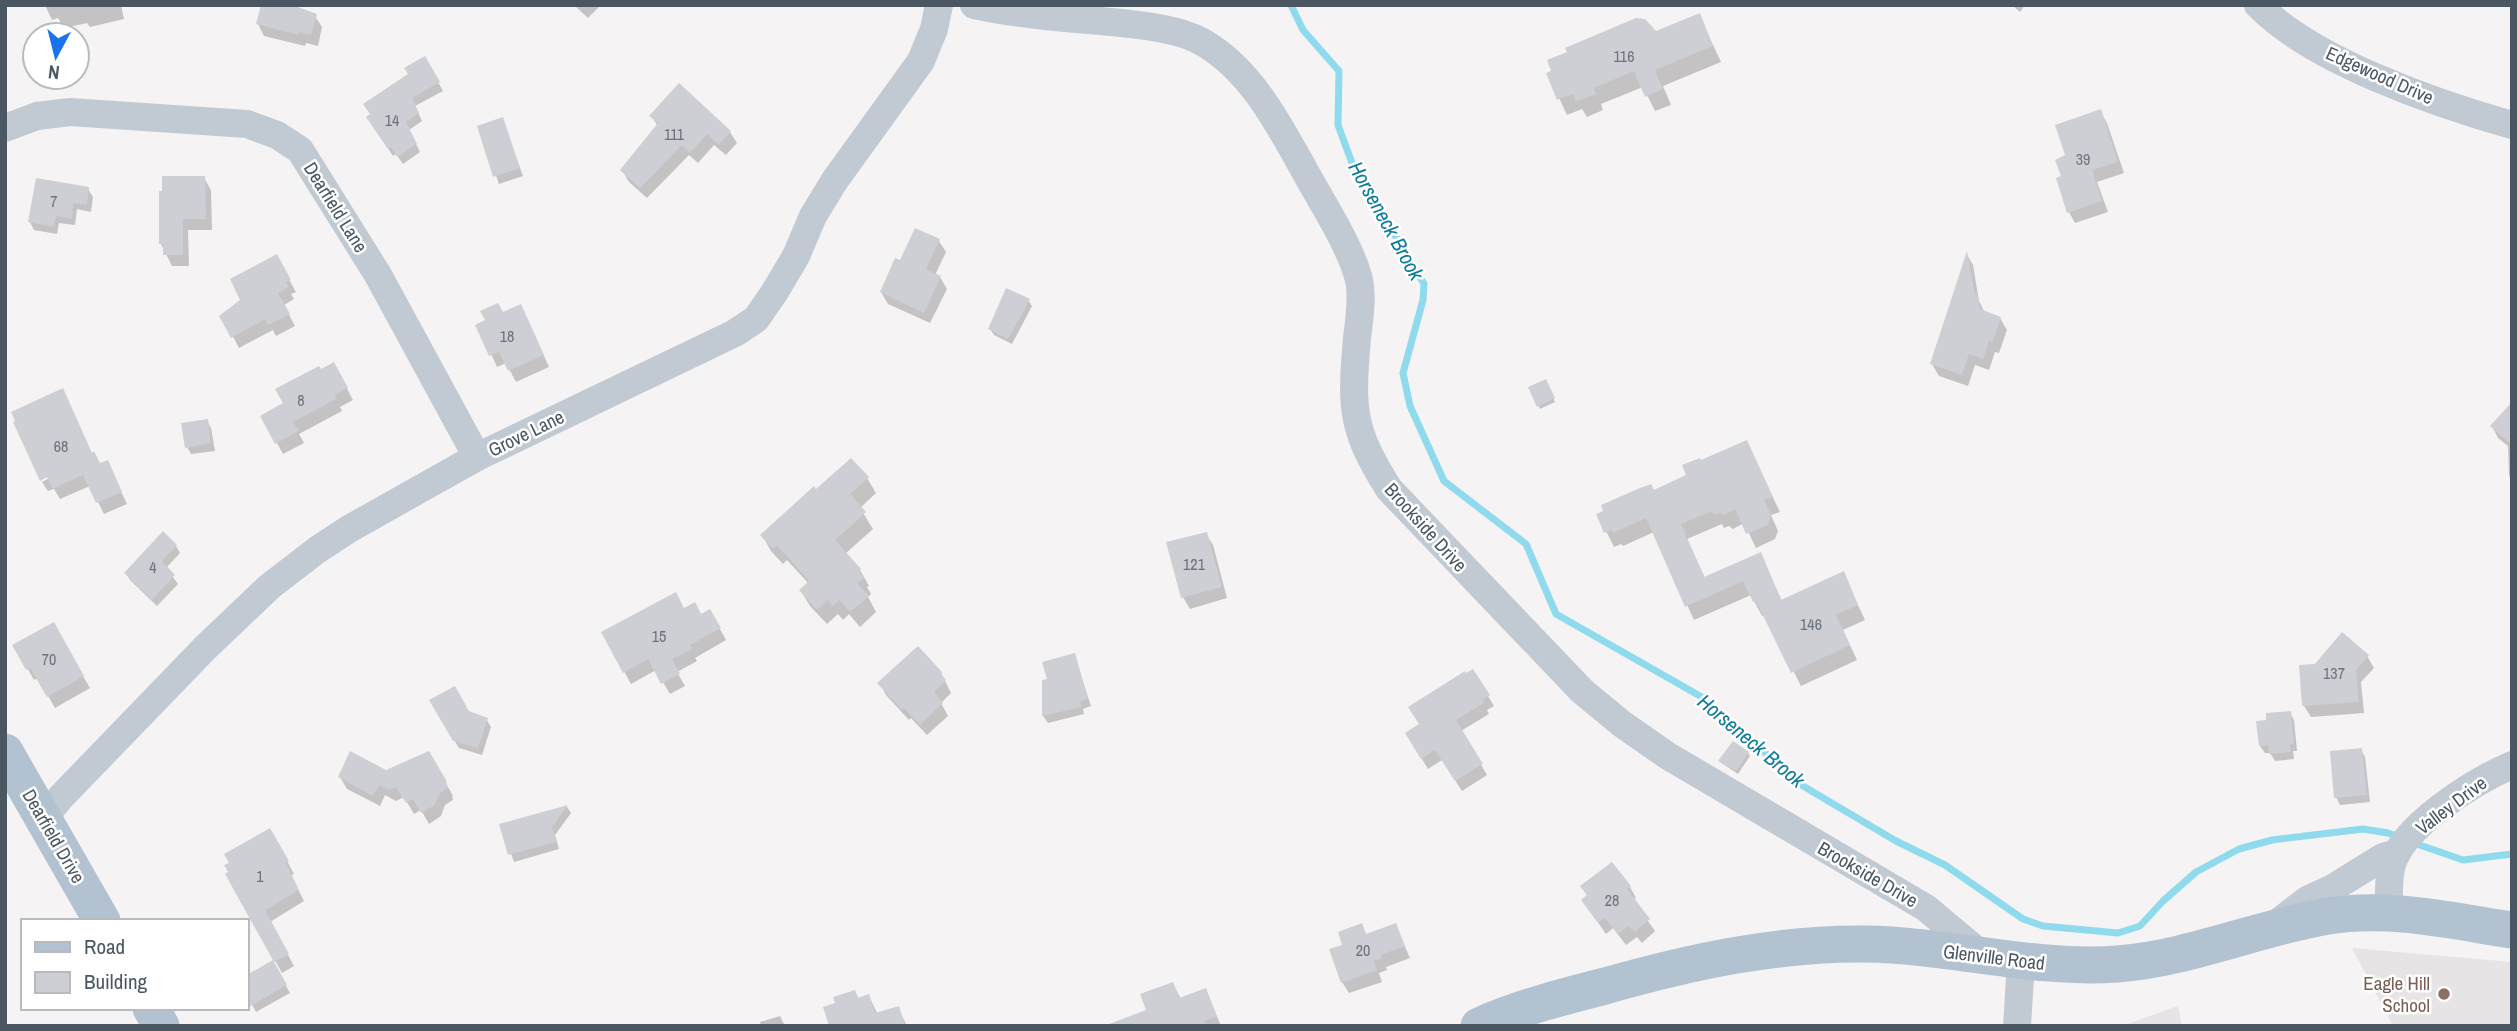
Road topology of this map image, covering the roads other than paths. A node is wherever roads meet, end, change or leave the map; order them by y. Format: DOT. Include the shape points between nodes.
graph roads {
  1 [pos="939,5"];
  2 [pos="974,5"];
  3 [pos="2258,5"];
  4 [pos="2512,125"];
  5 [pos="5,128"];
  6 [pos="477,457"];
  7 [pos="5,752"];
  8 [pos="2512,765"];
  9 [pos="44,818"];
  10 [pos="2406,841"];
  11 [pos="2389,912"];
  12 [pos="101,919"];
  13 [pos="2272,928"];
  14 [pos="2512,930"];
  15 [pos="1981,954"];
  16 [pos="2021,961"];
  17 [pos="153,1010"];
  18 [pos="161,1026"];
  19 [pos="1479,1026"];
  20 [pos="2017,1026"];
  1 -- 6 [label="street, Grove Lane" via="921,61 835,180 796,256 756,319"];
  2 -- 15 [label="street, Brookside Drive" via="1172,32 1203,42 1246,78 1294,152 1359,280 1352,394 1355,415 1368,455 1389,489 1582,691 1622,724 1926,908"];
  3 -- 4 [label="street, Edgewood Drive" via="2326,53 2437,100"];
  5 -- 6 [label="street, Dearfield Lane" via="37,116 70,112 247,124 300,150 378,275"];
  6 -- 9 [label="street, Grove Lane" via="349,529 269,587"];
  7 -- 9 [label="main road, Dearfield Drive"];
  8 -- 10 [label="street, Valley Drive" via="2492,774"];
  9 -- 12 [label="main road, Dearfield Drive"];
  10 -- 11 [label="street" via="2390,868"];
  10 -- 13 [label="street, Valley Drive" via="2307,900"];
  11 -- 13 [label="main road, Glenville Road" via="2331,916"];
  11 -- 14 [label="main road, Glenville Road"];
  13 -- 16 [label="main road, Glenville Road" via="2121,964"];
  15 -- 16 [label="main road, Glenville Road"];
  15 -- 19 [label="main road, Glenville Road" via="1866,944 1800,946 1725,956 1564,997"];
  16 -- 20 [label="street"];
  17 -- 18 [label="main road"];
}
